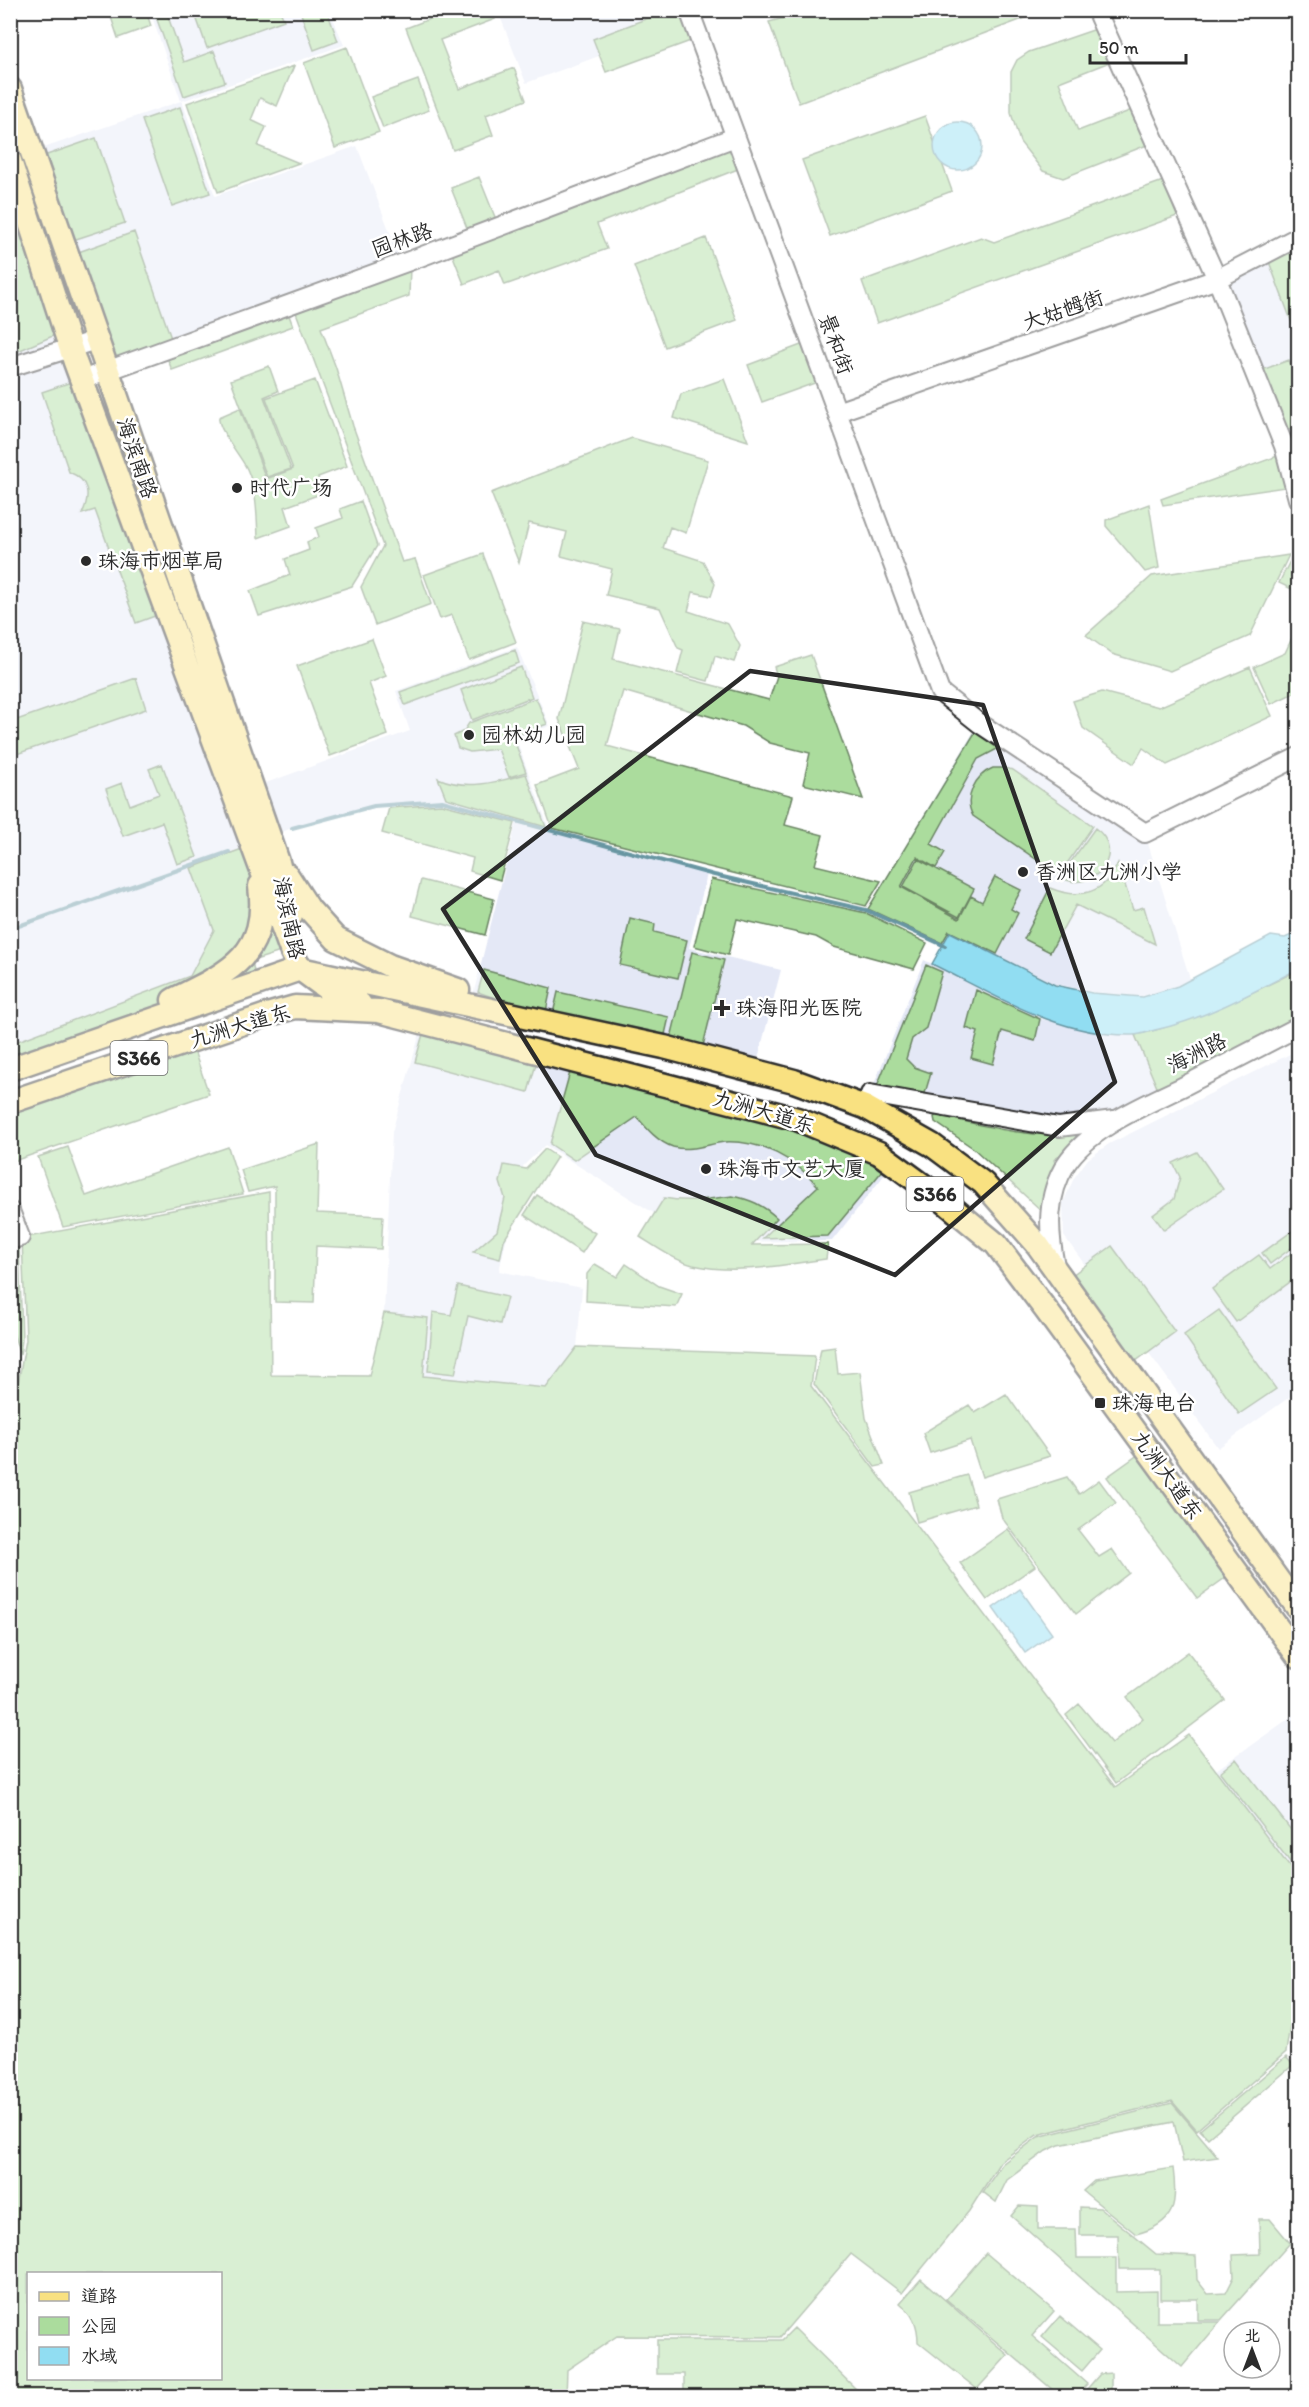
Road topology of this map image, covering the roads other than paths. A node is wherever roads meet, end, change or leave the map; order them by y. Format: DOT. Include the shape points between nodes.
graph roads {
  1 [pos="688,10"];
  2 [pos="1096,10"];
  3 [pos="10,89"];
  4 [pos="735,137"];
  5 [pos="10,161"];
  6 [pos="1299,237"];
  7 [pos="1217,279"];
  8 [pos="96,340"];
  9 [pos="71,349"];
  10 [pos="10,367"];
  11 [pos="107,371"];
  12 [pos="82,380"];
  13 [pos="837,412"];
  14 [pos="1299,499"];
  15 [pos="1299,757"];
  16 [pos="267,860"];
  17 [pos="300,969"];
  18 [pos="379,1011"];
  19 [pos="267,1015"];
  20 [pos="547,1022"];
  21 [pos="1299,1027"];
  22 [pos="88,1042"];
  23 [pos="10,1069"];
  24 [pos="870,1094"];
  25 [pos="10,1102"];
  26 [pos="1116,1120"];
  27 [pos="10,1211"];
  28 [pos="10,1240"];
  29 [pos="1056,1268"];
  30 [pos="1299,1608"];
  31 [pos="1299,1656"];
  1 -- 4 [label="street, 景和街"];
  2 -- 7 [label="street"];
  3 -- 8 [label="main road, 海滨南路"];
  4 -- 11 [label="street, 园林路"];
  4 -- 13 [label="street, 景和街"];
  5 -- 9 [label="main road, 海滨南路"];
  6 -- 7 [label="street, 大姑乸街"];
  7 -- 13 [label="street, 大姑乸街"];
  7 -- 14 [label="street" via="1284,446"];
  8 -- 9 [label="street"];
  8 -- 11 [label="main road, 海滨南路"];
  9 -- 10 [label="street"];
  9 -- 12 [label="main road, 海滨南路"];
  11 -- 12 [label="street, 园林路"];
  11 -- 16 [label="main road, 海滨南路"];
  12 -- 16 [label="main road, 海滨南路"];
  13 -- 15 [label="street, 景和街" via="940,692 979,723 1145,834"];
  16 -- 17 [label="main road, 海滨南路"];
  16 -- 20 [label="main road" via="336,939 390,966"];
  16 -- 22 [label="main road" via="259,930 247,954 233,967 196,988"];
  17 -- 18 [label="main road" via="334,994"];
  17 -- 19 [label="main road"];
  17 -- 20 [label="main road, 九洲大道东 / S366"];
  17 -- 22 [label="main road, 九洲大道东 / S366"];
  18 -- 19 [label="main road, 九洲大道东 / S366" via="295,1007"];
  18 -- 31 [label="main road, 九洲大道东 / S366" via="797,1119 879,1153 996,1244"];
  19 -- 25 [label="main road, 九洲大道东 / S366"];
  20 -- 29 [label="main road, 九洲大道东 / S366" via="794,1081 865,1107 932,1145 983,1183"];
  21 -- 26 [label="street, 海洲路"];
  22 -- 23 [label="main road, 九洲大道东 / S366"];
  24 -- 26 [label="street" via="1059,1127"];
  26 -- 29 [label="street" via="1079,1148 1057,1183 1049,1217"];
  27 -- 28 [label="street" via="20,1236"];
  29 -- 30 [label="main road, 九洲大道东 / S366"];
}
